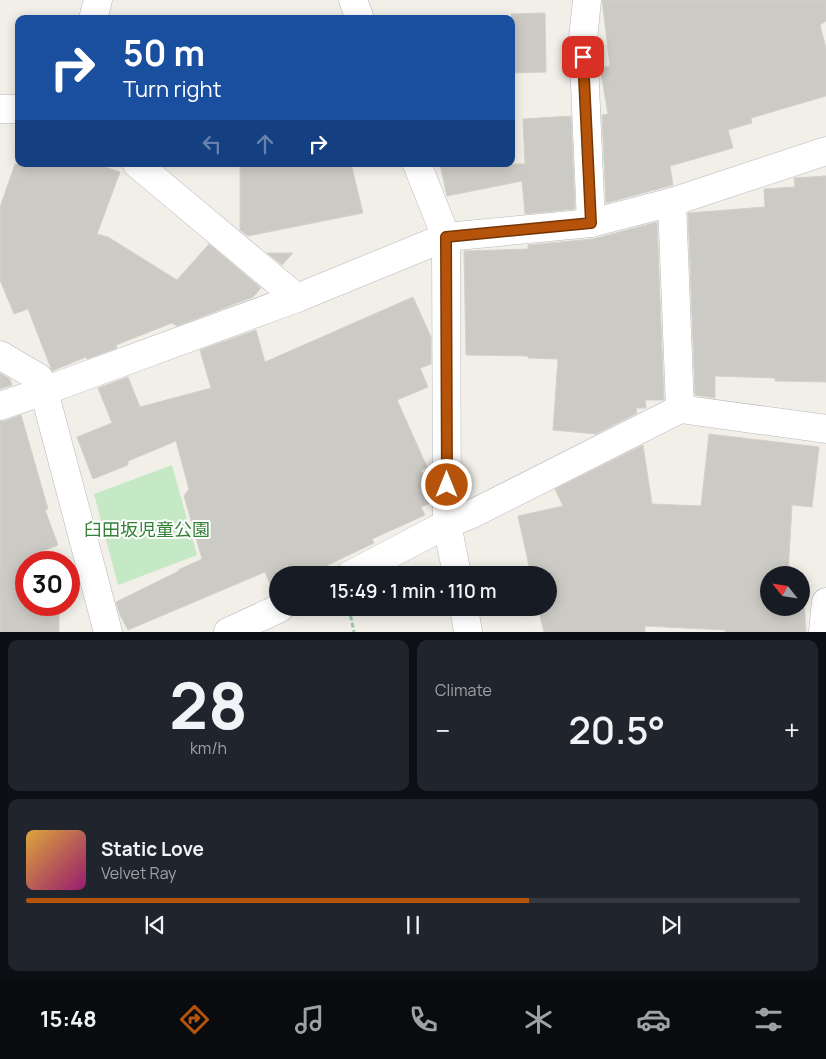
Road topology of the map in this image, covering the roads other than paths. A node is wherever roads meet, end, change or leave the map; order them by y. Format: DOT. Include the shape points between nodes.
graph roads {
  1 [pos="98,0"];
  2 [pos="353,0"];
  3 [pos="587,0"];
  4 [pos="94,15"];
  5 [pos="359,15"];
  6 [pos="0,109"];
  7 [pos="15,109"];
  8 [pos="826,151"];
  9 [pos="141,167"];
  10 [pos="419,167"];
  11 [pos="672,202"];
  12 [pos="591,223"];
  13 [pos="446,237"];
  14 [pos="297,298"];
  15 [pos="0,355"];
  16 [pos="44,391"];
  17 [pos="0,406"];
  18 [pos="680,409"];
  19 [pos="826,429"];
  20 [pos="447,524"];
  21 [pos="367,566"];
  22 [pos="455,566"];
  23 [pos="826,602"];
  24 [pos="269,613"];
  25 [pos="465,616"];
  26 [pos="108,632"];
  27 [pos="228,632"];
  28 [pos="468,632"];
  29 [pos="823,632"];
  1 -- 4 [label="street"];
  2 -- 5 [label="street"];
  3 -- 12 [label="street" via="583,39"];
  6 -- 7 [label="street"];
  8 -- 11 [label="street"];
  9 -- 14 [label="street"];
  10 -- 13 [label="street"];
  11 -- 12 [label="street"];
  11 -- 18 [label="street"];
  12 -- 13 [label="street"];
  13 -- 14 [label="street"];
  13 -- 20 [label="street"];
  14 -- 16 [label="street"];
  15 -- 16 [label="street" via="39,378"];
  16 -- 17 [label="street"];
  16 -- 26 [label="street"];
  18 -- 19 [label="street"];
  18 -- 20 [label="street"];
  20 -- 21 [label="street"];
  20 -- 22 [label="street"];
  23 -- 29 [label="street"];
  24 -- 27 [label="street"];
  25 -- 28 [label="street"];
}
